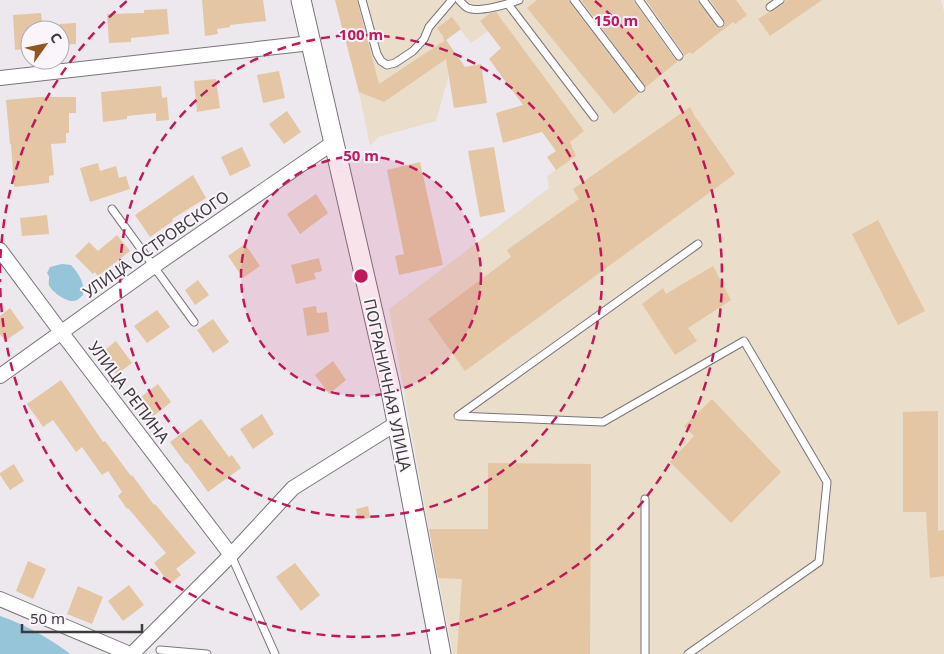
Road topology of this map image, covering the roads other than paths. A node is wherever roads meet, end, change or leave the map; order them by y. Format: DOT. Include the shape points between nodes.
graph roads {
  1 [pos="301,0"];
  2 [pos="362,0"];
  3 [pos="452,0"];
  4 [pos="459,0"];
  5 [pos="519,0"];
  6 [pos="574,0"];
  7 [pos="639,0"];
  8 [pos="703,0"];
  9 [pos="780,0"];
  10 [pos="508,4"];
  11 [pos="770,7"];
  12 [pos="720,23"];
  13 [pos="310,43"];
  14 [pos="679,56"];
  15 [pos="0,78"];
  16 [pos="641,88"];
  17 [pos="594,117"];
  18 [pos="334,142"];
  19 [pos="112,209"];
  20 [pos="698,244"];
  21 [pos="0,250"];
  22 [pos="154,266"];
  23 [pos="194,322"];
  24 [pos="60,332"];
  25 [pos="0,376"];
  26 [pos="397,423"];
  27 [pos="645,499"];
  28 [pos="231,555"];
  29 [pos="0,599"];
  30 [pos="160,650"];
  31 [pos="131,654"];
  32 [pos="207,654"];
  33 [pos="275,654"];
  34 [pos="441,654"];
  35 [pos="645,654"];
  36 [pos="688,654"];
  1 -- 13 [label="street, ПОГРАНИЧНАЯ УЛИЦА"];
  2 -- 3 [label="lane" via="377,54 387,65 413,51"];
  4 -- 10 [label="lane" via="468,8"];
  5 -- 10 [label="lane"];
  6 -- 16 [label="lane"];
  7 -- 14 [label="lane"];
  8 -- 12 [label="lane"];
  9 -- 11 [label="lane"];
  10 -- 17 [label="lane"];
  13 -- 15 [label="street"];
  13 -- 18 [label="street, ПОГРАНИЧНАЯ УЛИЦА"];
  18 -- 22 [label="street, УЛИЦА ОСТРОВСКОГО"];
  18 -- 26 [label="street, ПОГРАНИЧНАЯ УЛИЦА"];
  19 -- 22 [label="lane"];
  20 -- 36 [label="lane" via="458,416 603,422 744,341 827,482 819,562"];
  21 -- 24 [label="street, УЛИЦА РЕПИНА"];
  22 -- 23 [label="lane"];
  22 -- 24 [label="street, УЛИЦА ОСТРОВСКОГО"];
  24 -- 25 [label="street, УЛИЦА ОСТРОВСКОГО"];
  24 -- 28 [label="street, УЛИЦА РЕПИНА"];
  26 -- 28 [label="street" via="293,488"];
  26 -- 34 [label="street, ПОГРАНИЧНАЯ УЛИЦА"];
  27 -- 35 [label="lane"];
  28 -- 31 [label="street"];
  28 -- 33 [label="lane"];
  29 -- 31 [label="street"];
  30 -- 32 [label="lane"];
}
